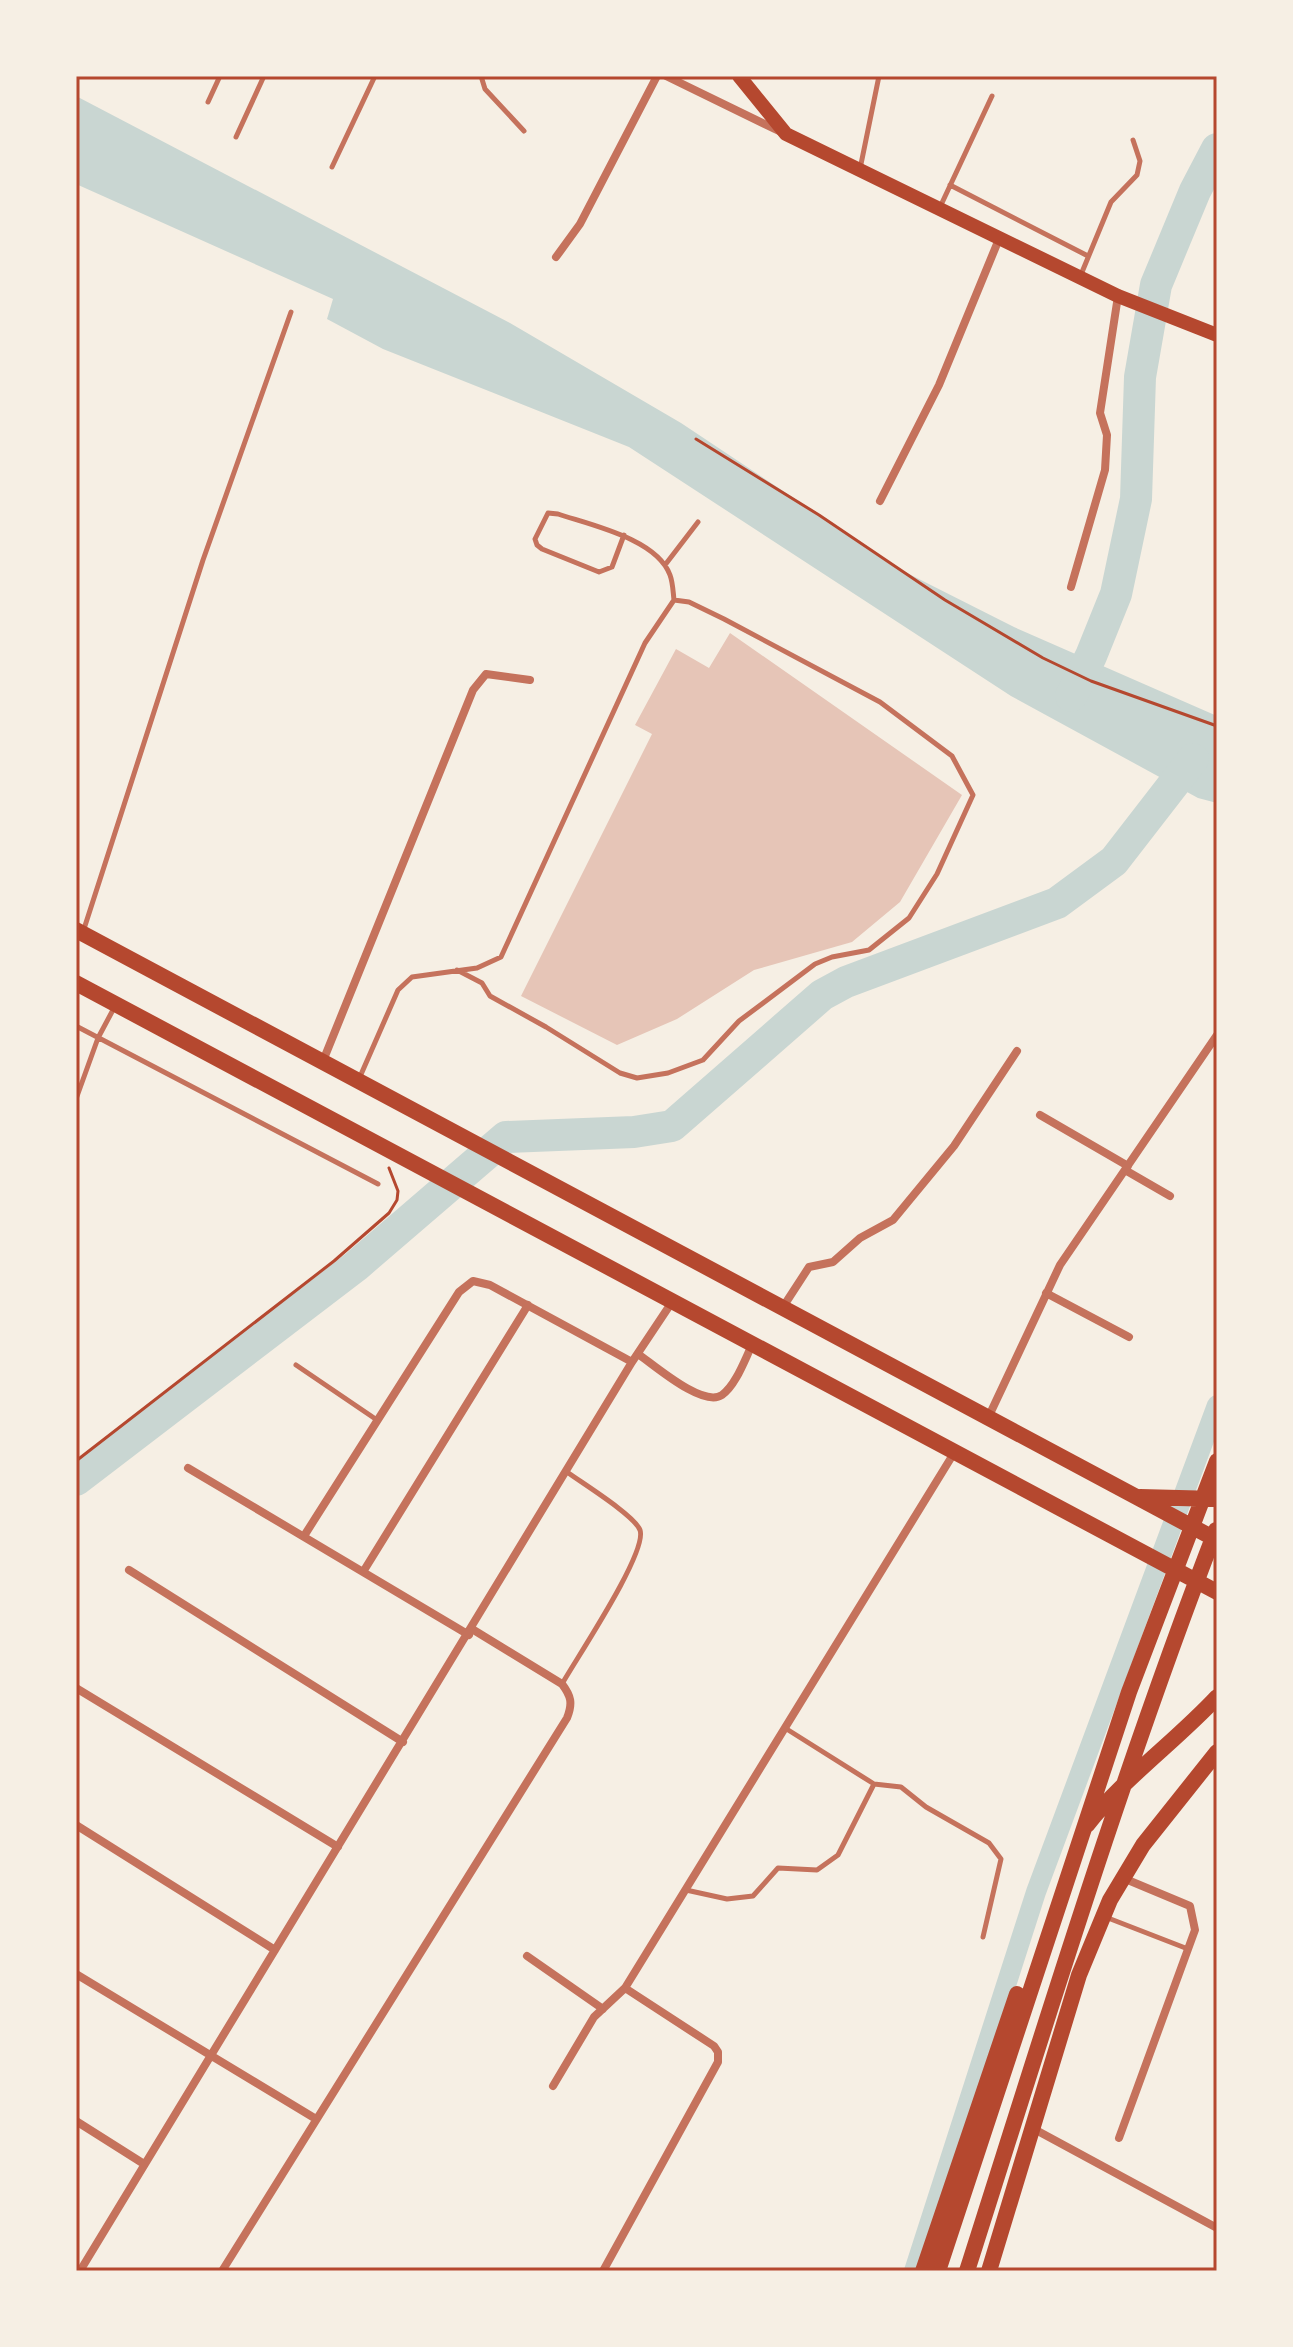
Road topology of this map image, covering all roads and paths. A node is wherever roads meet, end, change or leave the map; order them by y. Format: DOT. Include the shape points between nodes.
graph roads {
  1 [pos="220,76"];
  2 [pos="264,76"];
  3 [pos="375,76"];
  4 [pos="481,76"];
  5 [pos="657,76"];
  6 [pos="666,76"];
  7 [pos="739,76"];
  8 [pos="879,76"];
  9 [pos="992,96"];
  10 [pos="208,102"];
  11 [pos="524,131"];
  12 [pos="786,134"];
  13 [pos="236,137"];
  14 [pos="1133,140"];
  15 [pos="332,167"];
  16 [pos="859,170"];
  17 [pos="950,185"];
  18 [pos="939,210"];
  19 [pos="999,239"];
  20 [pos="1088,256"];
  21 [pos="556,257"];
  22 [pos="1079,278"];
  23 [pos="1118,296"];
  24 [pos="291,312"];
  25 [pos="1217,335"];
  26 [pos="696,439"];
  27 [pos="880,501"];
  28 [pos="698,522"];
  29 [pos="624,535"];
  30 [pos="665,565"];
  31 [pos="1071,587"];
  32 [pos="674,600"];
  33 [pos="530,680"];
  34 [pos="1217,726"];
  35 [pos="79,931"];
  36 [pos="457,970"];
  37 [pos="76,983"];
  38 [pos="116,1004"];
  39 [pos="76,1026"];
  40 [pos="1217,1035"];
  41 [pos="98,1038"];
  42 [pos="1017,1051"];
  43 [pos="323,1062"];
  44 [pos="359,1081"];
  45 [pos="76,1099"];
  46 [pos="1040,1115"];
  47 [pos="383,1145"];
  48 [pos="1126,1168"];
  49 [pos="378,1184"];
  50 [pos="1170,1196"];
  51 [pos="1046,1293"];
  52 [pos="672,1302"];
  53 [pos="528,1305"];
  54 [pos="783,1307"];
  55 [pos="1129,1337"];
  56 [pos="752,1345"];
  57 [pos="638,1354"];
  58 [pos="632,1362"];
  59 [pos="296,1365"];
  60 [pos="988,1419"];
  61 [pos="377,1420"];
  62 [pos="954,1453"];
  63 [pos="76,1461"];
  64 [pos="1217,1461"];
  65 [pos="188,1468"];
  66 [pos="567,1472"];
  67 [pos="1134,1497"];
  68 [pos="1213,1500"];
  69 [pos="1217,1529"];
  70 [pos="304,1536"];
  71 [pos="1217,1540"];
  72 [pos="129,1570"];
  73 [pos="363,1572"];
  74 [pos="1217,1592"];
  75 [pos="470,1632"];
  76 [pos="562,1684"];
  77 [pos="76,1688"];
  78 [pos="1217,1697"];
  79 [pos="784,1727"];
  80 [pos="403,1742"];
  81 [pos="1217,1752"];
  82 [pos="874,1784"];
  83 [pos="76,1825"];
  84 [pos="338,1847"];
  85 [pos="1123,1878"];
  86 [pos="685,1890"];
  87 [pos="1103,1916"];
  88 [pos="983,1937"];
  89 [pos="1189,1949"];
  90 [pos="275,1950"];
  91 [pos="527,1956"];
  92 [pos="76,1974"];
  93 [pos="625,1988"];
  94 [pos="603,2009"];
  95 [pos="210,2056"];
  96 [pos="553,2086"];
  97 [pos="316,2119"];
  98 [pos="76,2121"];
  99 [pos="1034,2129"];
  100 [pos="1119,2138"];
  101 [pos="144,2164"];
  102 [pos="1217,2228"];
  103 [pos="80,2265"];
  104 [pos="222,2271"];
  105 [pos="603,2271"];
  106 [pos="923,2271"];
  107 [pos="938,2271"];
  108 [pos="967,2271"];
  109 [pos="989,2271"];
  1 -- 10 [label="lane"];
  2 -- 13 [label="lane"];
  3 -- 15 [label="lane"];
  4 -- 11 [label="lane" via="485,89"];
  5 -- 21 [label="street" via="580,224"];
  6 -- 12 [label="street"];
  7 -- 12 [label="main road"];
  8 -- 16 [label="lane"];
  9 -- 17 [label="lane"];
  12 -- 16 [label="main road"];
  14 -- 20 [label="lane" via="1140,161 1137,175 1111,202"];
  16 -- 18 [label="main road"];
  17 -- 18 [label="lane"];
  17 -- 20 [label="lane"];
  18 -- 19 [label="main road"];
  19 -- 22 [label="main road"];
  19 -- 27 [label="street" via="939,385"];
  20 -- 22 [label="lane"];
  22 -- 23 [label="main road"];
  23 -- 25 [label="main road"];
  23 -- 31 [label="street" via="1100,413 1107,435 1105,470"];
  24 -- 35 [label="lane"];
  26 -- 34 [label="path" via="1043,658"];
  28 -- 30 [label="lane"];
  29 -- 29 [label="lane" via="612,567 599,572 542,549 535,539 548,513"];
  29 -- 30 [label="lane"];
  30 -- 32 [label="lane"];
  32 -- 36 [label="lane" via="645,643 501,957"];
  32 -- 36 [label="lane" via="689,602 880,702 952,756 973,795 937,874 909,918 869,950 815,964 739,1021 703,1060 668,1073 637,1078 620,1073 490,996 482,983"];
  33 -- 43 [label="street" via="486,674 473,690"];
  35 -- 43 [label="main road"];
  36 -- 44 [label="lane" via="412,977 398,990"];
  37 -- 38 [label="main road"];
  38 -- 41 [label="lane"];
  38 -- 47 [label="main road"];
  39 -- 41 [label="lane"];
  40 -- 48 [label="street"];
  41 -- 45 [label="lane"];
  41 -- 49 [label="lane"];
  42 -- 54 [label="street" via="954,1146 893,1220 860,1238 833,1262 809,1267"];
  43 -- 44 [label="main road"];
  44 -- 54 [label="main road"];
  46 -- 48 [label="street"];
  47 -- 52 [label="main road"];
  47 -- 63 [label="path" via="398,1191 389,1213"];
  48 -- 50 [label="street"];
  48 -- 51 [label="street"];
  51 -- 55 [label="street"];
  51 -- 60 [label="street"];
  52 -- 56 [label="main road"];
  52 -- 57 [label="street"];
  53 -- 58 [label="street"];
  53 -- 61 [label="street" via="473,1281 459,1292"];
  53 -- 73 [label="street"];
  54 -- 60 [label="main road"];
  56 -- 57 [label="street" via="730,1385 714,1398 692,1392"];
  56 -- 62 [label="main road"];
  57 -- 58 [label="street"];
  58 -- 66 [label="street"];
  59 -- 61 [label="lane"];
  60 -- 67 [label="main road"];
  61 -- 70 [label="street"];
  62 -- 74 [label="main road"];
  62 -- 79 [label="street"];
  64 -- 107 [label="main road" via="1129,1692"];
  65 -- 70 [label="street"];
  66 -- 75 [label="street"];
  66 -- 76 [label="lane" via="630,1518 640,1530 641,1545"];
  67 -- 68 [label="main road"];
  67 -- 71 [label="main road"];
  69 -- 108 [label="main road" via="1112,1818"];
  70 -- 73 [label="street"];
  72 -- 80 [label="street"];
  73 -- 75 [label="street"];
  75 -- 76 [label="street"];
  75 -- 80 [label="street"];
  76 -- 97 [label="street" via="572,1705 567,1718"];
  77 -- 84 [label="street"];
  78 -- 106 [label="main road" via="1091,1820 1072,1848"];
  79 -- 82 [label="lane"];
  79 -- 86 [label="street"];
  80 -- 84 [label="street"];
  81 -- 85 [label="main road"];
  82 -- 86 [label="lane" via="838,1855 817,1870 778,1868 753,1896 727,1899"];
  82 -- 88 [label="lane" via="901,1787 989,1843 1001,1859"];
  83 -- 90 [label="street"];
  84 -- 90 [label="street"];
  85 -- 87 [label="main road"];
  85 -- 89 [label="street" via="1190,1906 1195,1930"];
  86 -- 93 [label="street"];
  87 -- 89 [label="lane"];
  87 -- 99 [label="main road" via="1079,1975"];
  89 -- 100 [label="street"];
  90 -- 95 [label="street"];
  91 -- 94 [label="street"];
  92 -- 95 [label="street"];
  93 -- 94 [label="street"];
  93 -- 105 [label="street" via="714,2046 718,2062"];
  94 -- 96 [label="street"];
  95 -- 97 [label="street"];
  95 -- 101 [label="street"];
  97 -- 104 [label="street"];
  98 -- 101 [label="street"];
  99 -- 102 [label="street"];
  99 -- 109 [label="main road"];
  101 -- 103 [label="street"];
}
